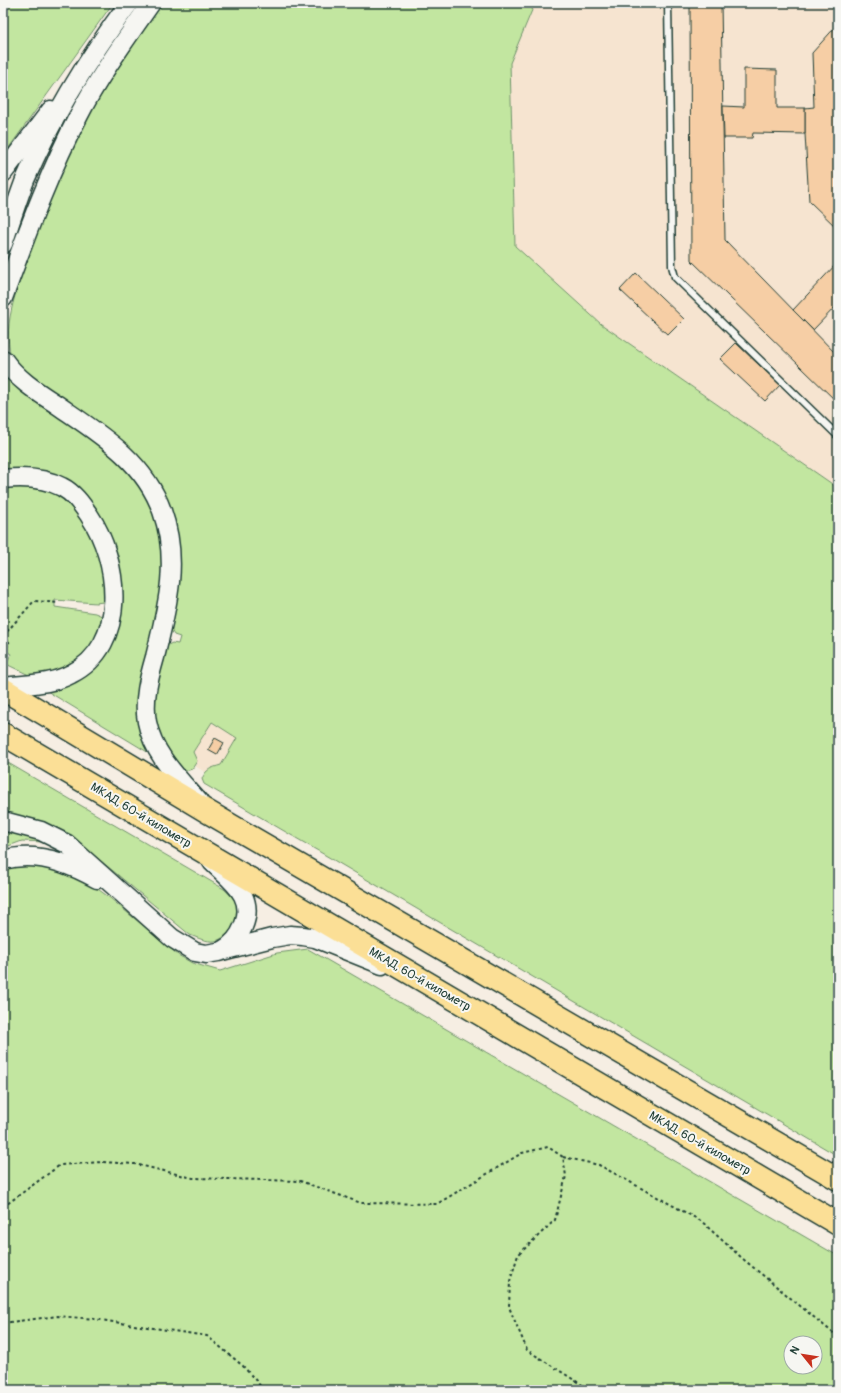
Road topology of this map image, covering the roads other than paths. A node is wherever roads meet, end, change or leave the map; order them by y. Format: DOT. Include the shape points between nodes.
graph roads {
  1 [pos="128,3"];
  2 [pos="152,3"];
  3 [pos="668,3"];
  4 [pos="90,59"];
  5 [pos="3,173"];
  6 [pos="3,244"];
  7 [pos="3,298"];
  8 [pos="3,359"];
  9 [pos="838,436"];
  10 [pos="3,479"];
  11 [pos="3,688"];
  12 [pos="3,734"];
  13 [pos="208,812"];
  14 [pos="3,821"];
  15 [pos="198,849"];
  16 [pos="3,860"];
  17 [pos="119,892"];
  18 [pos="218,952"];
  19 [pos="425,982"];
  20 [pos="838,1179"];
  21 [pos="838,1224"];
  1 -- 4 [label="main road"];
  2 -- 7 [label="main road" via="127,37 79,114 46,185"];
  3 -- 9 [label="lane" via="672,266 675,277"];
  4 -- 5 [label="main road"];
  4 -- 6 [label="main road" via="59,110 29,173"];
  8 -- 13 [label="main road" via="20,379 114,445 137,467 155,494 168,529 172,568 165,616 146,689 147,723 160,754 172,772"];
  10 -- 11 [label="main road" via="47,482 73,495 90,516 102,537 114,593 113,610 103,640 84,666 56,680"];
  11 -- 13 [label="highway"];
  12 -- 15 [label="highway, МКАД, 60-й километр"];
  13 -- 20 [label="highway"];
  14 -- 17 [label="main road" via="21,824 55,837 81,855"];
  15 -- 18 [label="main road" via="235,885 248,906 243,929 228,947"];
  15 -- 19 [label="highway, МКАД, 60-й километр"];
  16 -- 17 [label="main road" via="28,856 67,864"];
  17 -- 18 [label="main road" via="185,947 206,954"];
  18 -- 19 [label="main road" via="272,938 302,936 315,938"];
  19 -- 21 [label="highway, МКАД, 60-й километр"];
}
